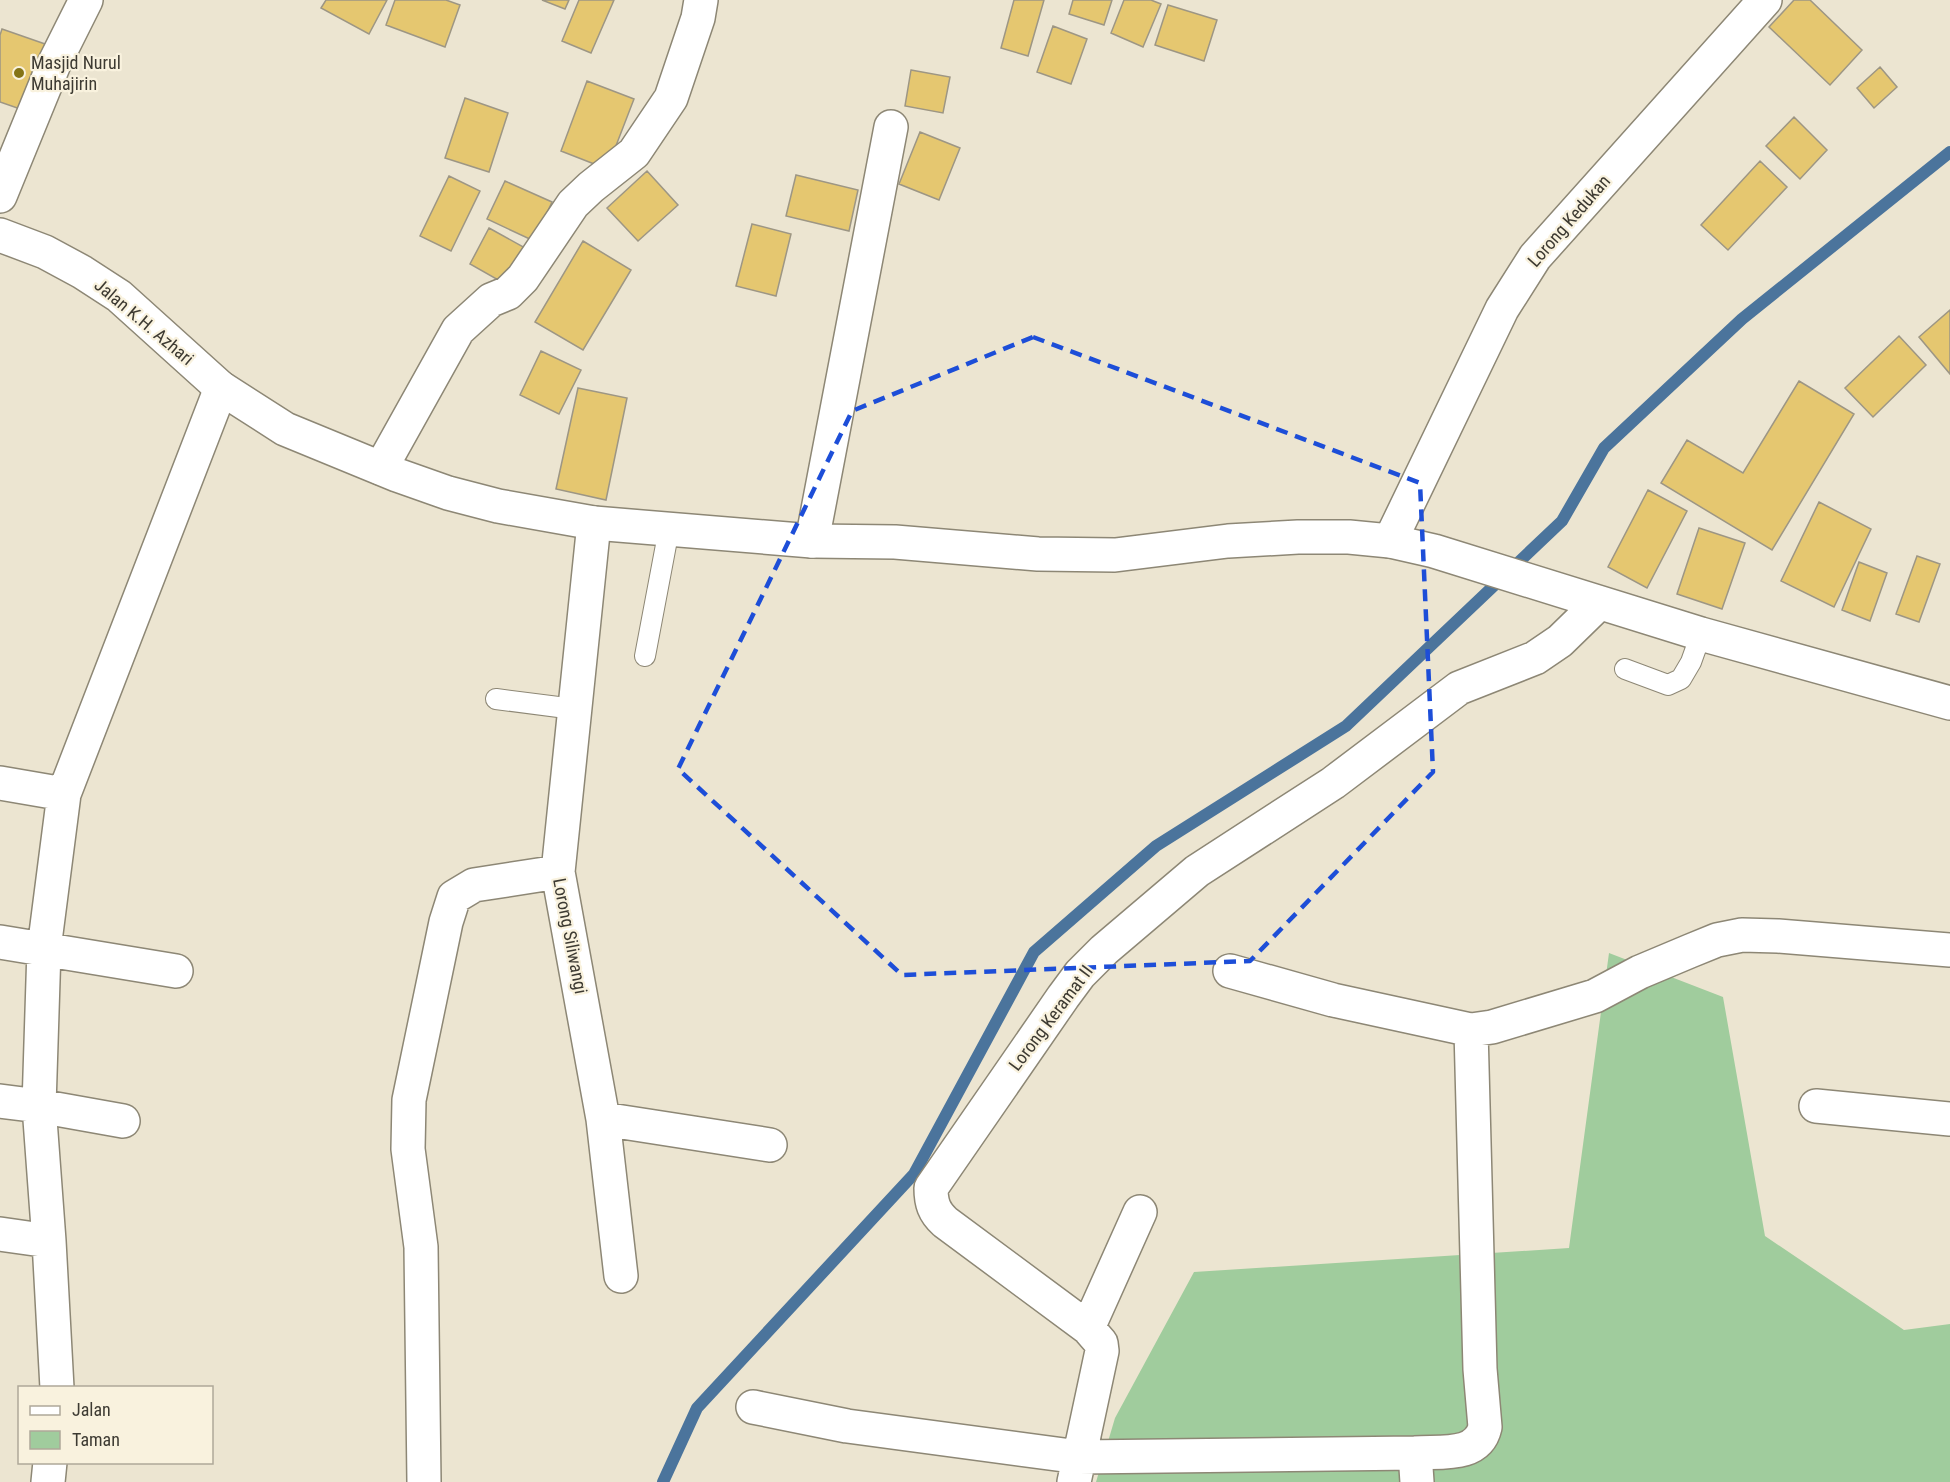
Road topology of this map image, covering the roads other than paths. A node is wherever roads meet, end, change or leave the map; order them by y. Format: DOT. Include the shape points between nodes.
graph roads {
  1 [pos="86,0"];
  2 [pos="701,0"];
  3 [pos="1764,0"];
  4 [pos="891,127"];
  5 [pos="0,196"];
  6 [pos="0,235"];
  7 [pos="221,388"];
  8 [pos="381,468"];
  9 [pos="594,523"];
  10 [pos="669,529"];
  11 [pos="812,541"];
  12 [pos="1390,541"];
  13 [pos="1599,603"];
  14 [pos="1701,634"];
  15 [pos="645,656"];
  16 [pos="1624,669"];
  17 [pos="496,699"];
  18 [pos="1950,703"];
  19 [pos="574,709"];
  20 [pos="0,783"];
  21 [pos="64,794"];
  22 [pos="558,872"];
  23 [pos="0,942"];
  24 [pos="44,949"];
  25 [pos="1950,950"];
  26 [pos="176,971"];
  27 [pos="1230,971"];
  28 [pos="1471,1030"];
  29 [pos="0,1101"];
  30 [pos="39,1106"];
  31 [pos="1816,1106"];
  32 [pos="603,1119"];
  33 [pos="1950,1119"];
  34 [pos="123,1121"];
  35 [pos="770,1145"];
  36 [pos="1140,1212"];
  37 [pos="0,1234"];
  38 [pos="50,1241"];
  39 [pos="621,1276"];
  40 [pos="1088,1328"];
  41 [pos="57,1386"];
  42 [pos="753,1407"];
  43 [pos="50,1464"];
  44 [pos="1416,1467"];
  45 [pos="1218,1468"];
  46 [pos="1077,1470"];
  47 [pos="48,1482"];
  48 [pos="424,1482"];
  1 -- 5 [label="street" via="54,64"];
  2 -- 8 [label="street" via="671,98 634,153 573,204 523,278 458,330"];
  3 -- 12 [label="street, Lorong Kedukan" via="1535,257 1496,320"];
  4 -- 11 [label="street"];
  6 -- 7 [label="street, Jalan K.H. Azhari" via="45,252 119,296"];
  7 -- 8 [label="street, Jalan K.H. Azhari" via="285,429"];
  7 -- 21 [label="street"];
  8 -- 9 [label="street, Jalan K.H. Azhari" via="448,493 498,506"];
  9 -- 10 [label="street, Jalan K.H. Azhari"];
  9 -- 19 [label="street, Lorong Siliwangi"];
  10 -- 11 [label="street, Jalan K.H. Azhari"];
  10 -- 15 [label="lane"];
  11 -- 12 [label="street, Jalan K.H. Azhari" via="1115,555 1299,537"];
  12 -- 13 [label="street, Jalan K.H. Azhari" via="1434,550"];
  13 -- 14 [label="street, Jalan K.H. Azhari"];
  13 -- 40 [label="street, Lorong Keramat II" via="1560,641 1535,658 1459,688 1333,783 1197,871 1104,950 1056,1006 931,1188 931,1197 932,1205 945,1222"];
  14 -- 16 [label="lane" via="1681,679 1668,685"];
  14 -- 18 [label="street, Jalan K.H. Azhari"];
  17 -- 19 [label="lane"];
  19 -- 22 [label="street, Lorong Siliwangi"];
  20 -- 21 [label="street"];
  21 -- 24 [label="street"];
  22 -- 32 [label="street, Lorong Siliwangi"];
  22 -- 48 [label="street" via="474,885 454,897 446,922 410,1100 408,1149 420,1248"];
  23 -- 24 [label="street"];
  24 -- 26 [label="street"];
  24 -- 30 [label="street"];
  25 -- 28 [label="street" via="1742,935 1690,951 1595,996"];
  27 -- 28 [label="street" via="1333,1000"];
  28 -- 44 [label="street" via="1479,1369 1485,1427 1483,1436 1472,1448"];
  29 -- 30 [label="street"];
  30 -- 34 [label="street"];
  30 -- 38 [label="street"];
  31 -- 33 [label="street"];
  32 -- 35 [label="street"];
  32 -- 39 [label="street, Lorong Siliwangi"];
  36 -- 40 [label="street"];
  37 -- 38 [label="street"];
  38 -- 41 [label="street"];
  40 -- 46 [label="street, Lorong Keramat II" via="1101,1342 1102,1351"];
  42 -- 46 [label="street"];
  43 -- 47 [label="street"];
  44 -- 45 [label="street"];
  45 -- 46 [label="street"];
}
